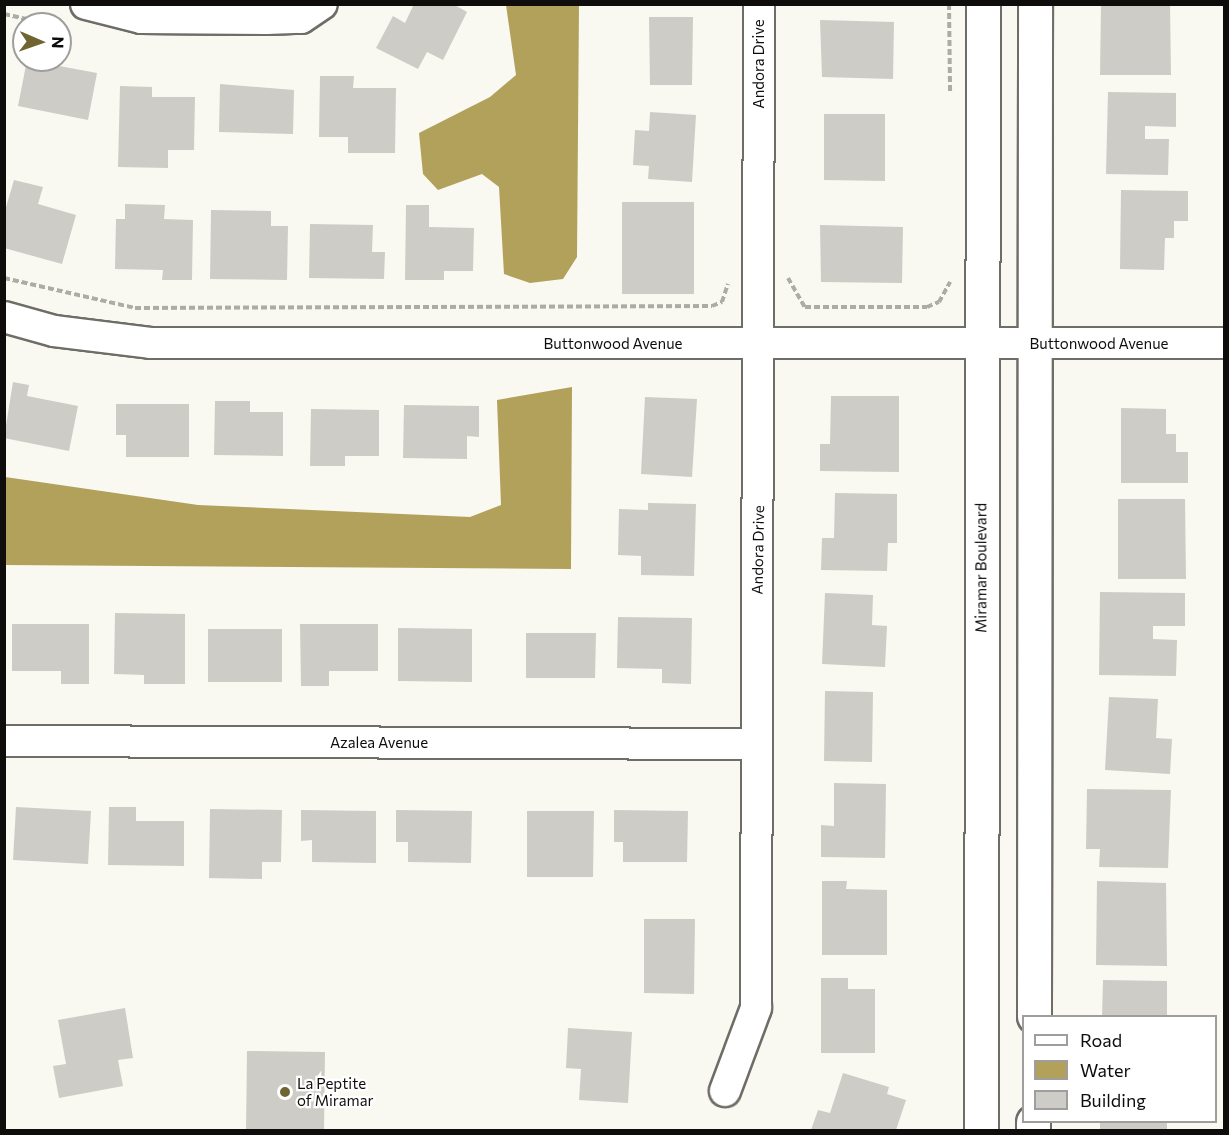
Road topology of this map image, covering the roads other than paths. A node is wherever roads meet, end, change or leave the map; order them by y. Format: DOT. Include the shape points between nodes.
graph roads {
  1 [pos="86,4"];
  2 [pos="759,4"];
  3 [pos="983,4"];
  4 [pos="1035,4"];
  5 [pos="322,5"];
  6 [pos="4,316"];
  7 [pos="761,342"];
  8 [pos="1224,343"];
  9 [pos="982,345"];
  10 [pos="1032,345"];
  11 [pos="4,741"];
  12 [pos="754,744"];
  13 [pos="1034,1015"];
  14 [pos="725,1091"];
  15 [pos="981,1131"];
  1 -- 5 [label="street" via="141,18 266,19 301,18"];
  2 -- 7 [label="street, Andora Drive"];
  3 -- 9 [label="street, Miramar Boulevard"];
  4 -- 10 [label="street"];
  6 -- 7 [label="street, Buttonwood Avenue" via="54,331 150,343"];
  7 -- 9 [label="street, Buttonwood Avenue"];
  7 -- 12 [label="street, Andora Drive"];
  8 -- 10 [label="street, Buttonwood Avenue"];
  9 -- 10 [label="street, Buttonwood Avenue"];
  9 -- 15 [label="street, Miramar Boulevard"];
  10 -- 13 [label="street"];
  11 -- 12 [label="street, Azalea Avenue"];
  12 -- 14 [label="street, Andora Drive" via="756,1008"];
}
